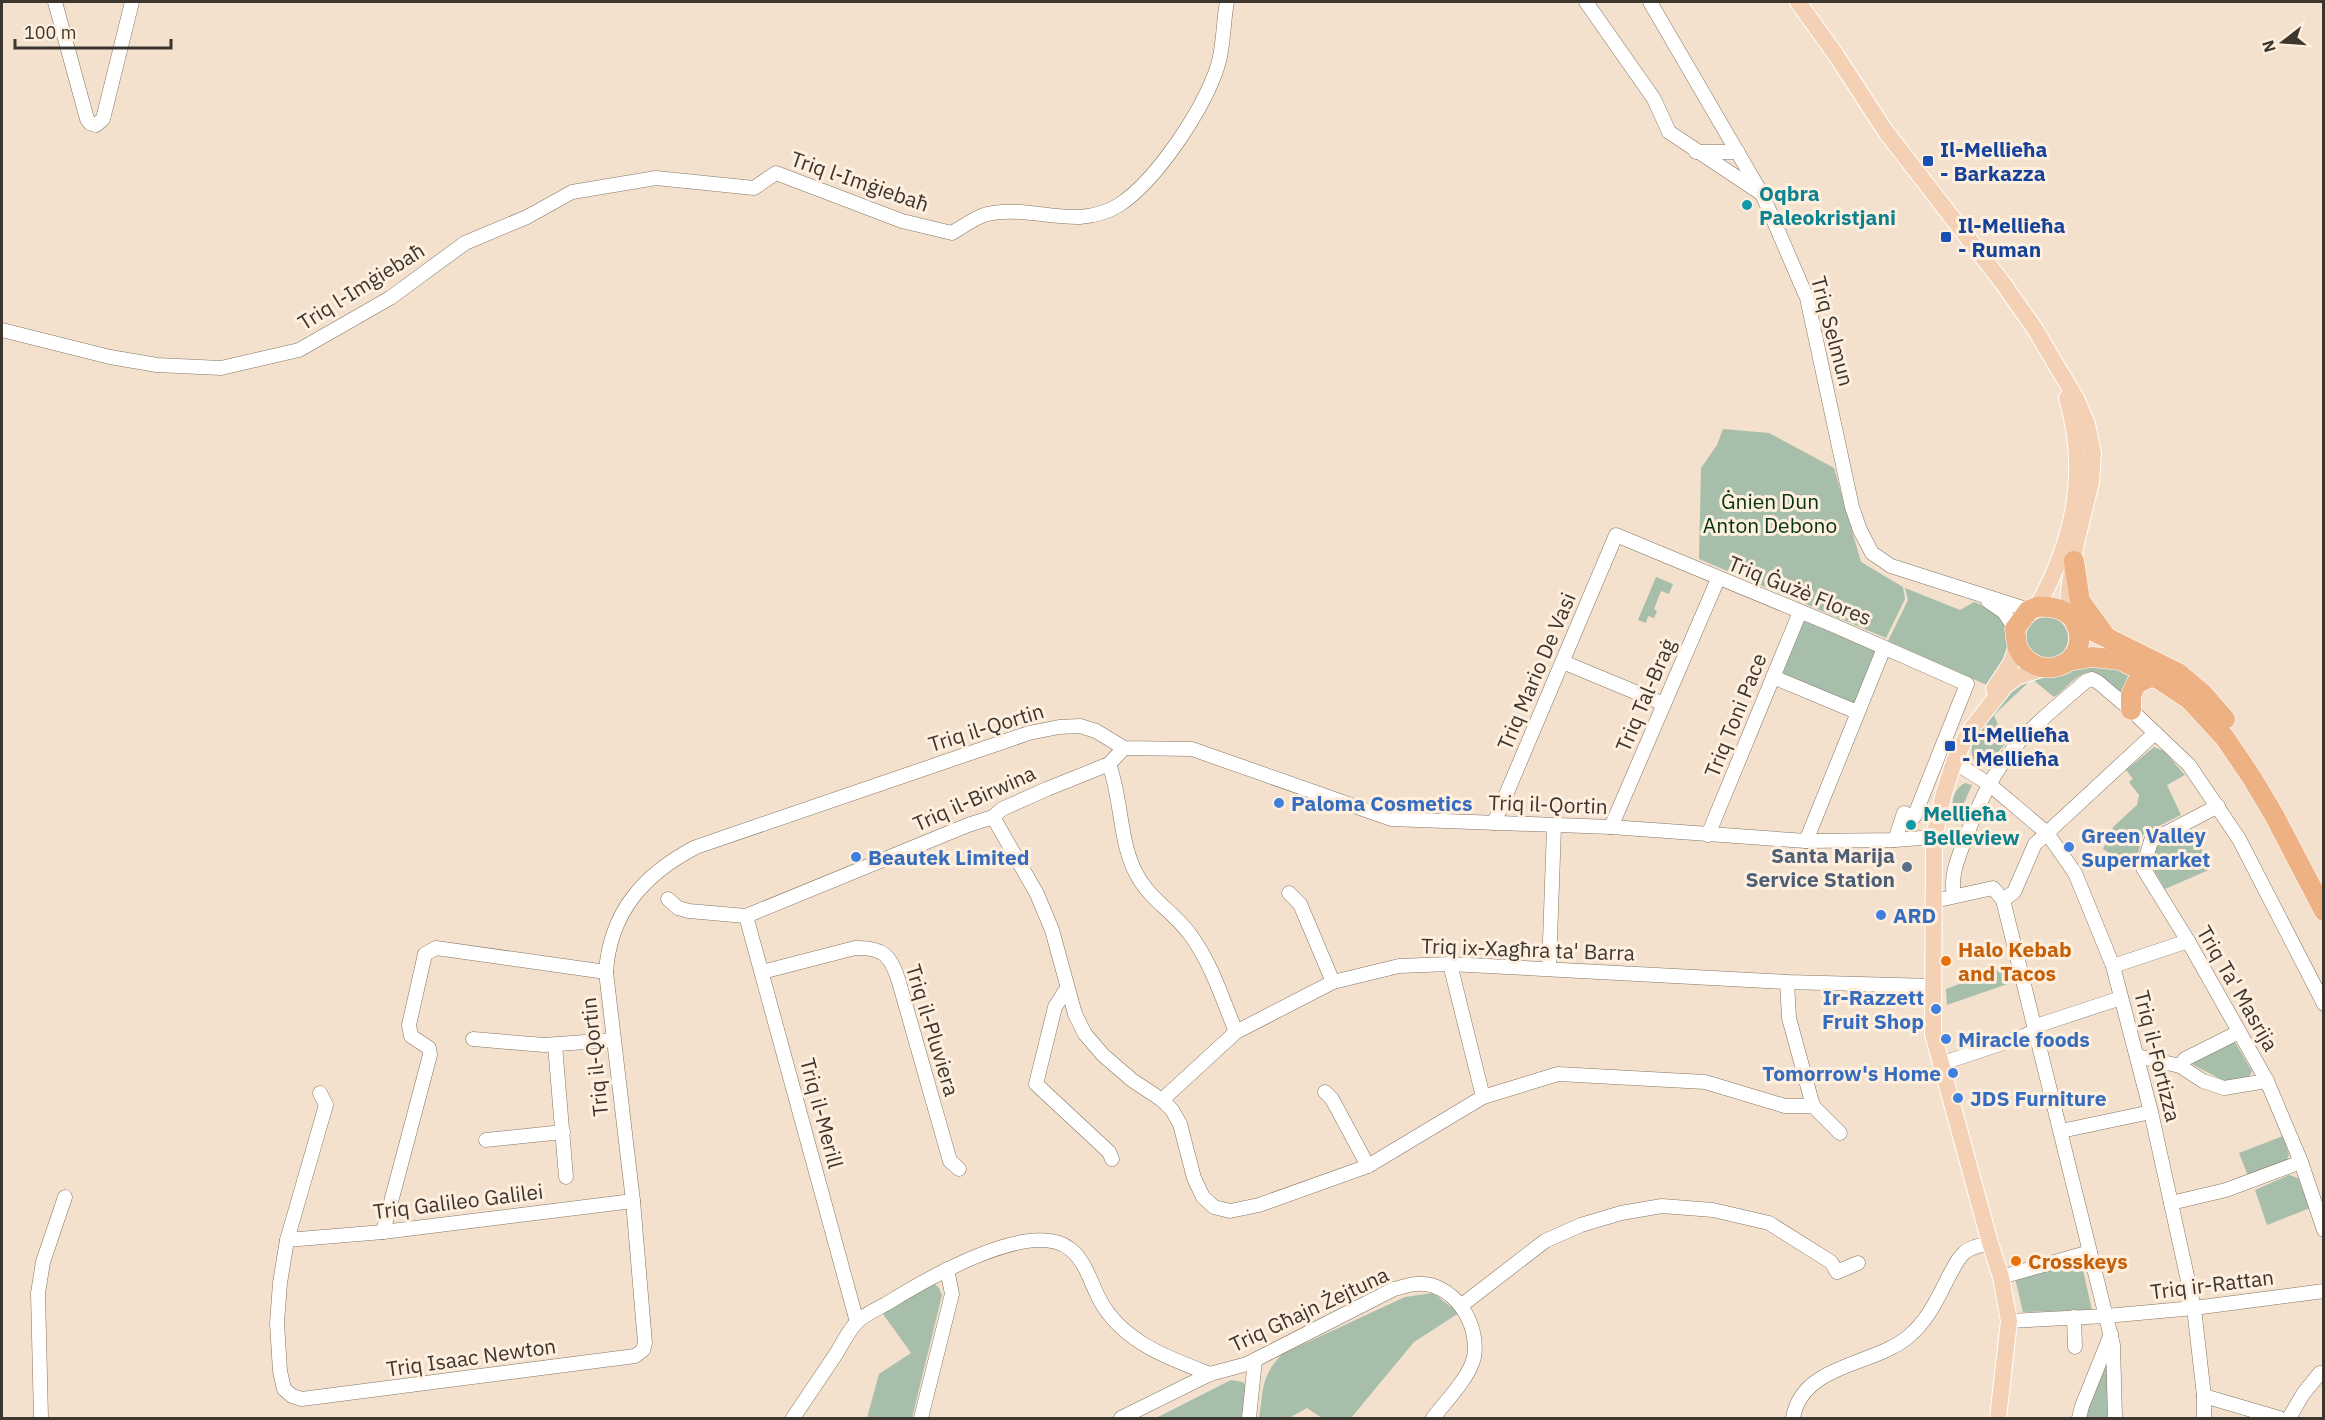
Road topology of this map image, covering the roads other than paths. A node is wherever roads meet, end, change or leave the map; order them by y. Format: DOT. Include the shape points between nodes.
graph roads {
  1 [pos="55,2"];
  2 [pos="132,2"];
  3 [pos="1227,2"];
  4 [pos="1586,2"];
  5 [pos="1650,2"];
  6 [pos="1798,2"];
  7 [pos="1696,152"];
  8 [pos="1738,152"];
  9 [pos="1763,196"];
  10 [pos="2,330"];
  11 [pos="2060,371"];
  12 [pos="1616,535"];
  13 [pos="2074,561"];
  14 [pos="1718,579"];
  15 [pos="1976,594"];
  16 [pos="2033,609"];
  17 [pos="1800,612"];
  18 [pos="2072,617"];
  19 [pos="2105,636"];
  20 [pos="2016,637"];
  21 [pos="1884,648"];
  22 [pos="2069,661"];
  23 [pos="1563,662"];
  24 [pos="2044,668"];
  25 [pos="1773,677"];
  26 [pos="2157,678"];
  27 [pos="1664,704"];
  28 [pos="2131,710"];
  29 [pos="1857,712"];
  30 [pos="2155,733"];
  31 [pos="1124,748"];
  32 [pos="1954,762"];
  33 [pos="1109,764"];
  34 [pos="1989,784"];
  35 [pos="1118,792"];
  36 [pos="2218,806"];
  37 [pos="993,817"];
  38 [pos="1494,823"];
  39 [pos="1554,827"];
  40 [pos="1611,827"];
  41 [pos="2047,833"];
  42 [pos="1708,835"];
  43 [pos="1934,837"];
  44 [pos="1895,840"];
  45 [pos="1806,841"];
  46 [pos="2324,882"];
  47 [pos="1289,893"];
  48 [pos="1954,896"];
  49 [pos="668,899"];
  50 [pos="2003,900"];
  51 [pos="1934,901"];
  52 [pos="2324,911"];
  53 [pos="746,916"];
  54 [pos="2188,941"];
  55 [pos="1450,964"];
  56 [pos="2113,966"];
  57 [pos="1549,969"];
  58 [pos="606,972"];
  59 [pos="762,972"];
  60 [pos="1333,981"];
  61 [pos="1786,982"];
  62 [pos="1933,986"];
  63 [pos="1067,988"];
  64 [pos="2121,998"];
  65 [pos="2324,1004"];
  66 [pos="2036,1030"];
  67 [pos="1236,1032"];
  68 [pos="2239,1032"];
  69 [pos="473,1038"];
  70 [pos="613,1040"];
  71 [pos="555,1045"];
  72 [pos="2137,1056"];
  73 [pos="1940,1064"];
  74 [pos="2180,1066"];
  75 [pos="2267,1081"];
  76 [pos="1325,1092"];
  77 [pos="320,1093"];
  78 [pos="1484,1097"];
  79 [pos="1162,1100"];
  80 [pos="1813,1107"];
  81 [pos="2151,1112"];
  82 [pos="2061,1131"];
  83 [pos="563,1132"];
  84 [pos="1840,1133"];
  85 [pos="486,1140"];
  86 [pos="1112,1159"];
  87 [pos="2301,1162"];
  88 [pos="1368,1166"];
  89 [pos="959,1169"];
  90 [pos="566,1177"];
  91 [pos="65,1197"];
  92 [pos="633,1201"];
  93 [pos="2171,1203"];
  94 [pos="2324,1230"];
  95 [pos="383,1232"];
  96 [pos="287,1240"];
  97 [pos="1990,1243"];
  98 [pos="2090,1252"];
  99 [pos="1858,1263"];
  100 [pos="947,1269"];
  101 [pos="2001,1277"];
  102 [pos="2324,1291"];
  103 [pos="1462,1305"];
  104 [pos="2194,1308"];
  105 [pos="2106,1316"];
  106 [pos="2074,1317"];
  107 [pos="2009,1321"];
  108 [pos="857,1322"];
  109 [pos="2111,1334"];
  110 [pos="2075,1347"];
  111 [pos="643,1350"];
  112 [pos="1256,1360"];
  113 [pos="2324,1372"];
  114 [pos="1210,1374"];
  115 [pos="2204,1396"];
  116 [pos="41,1419"];
  117 [pos="793,1419"];
  118 [pos="921,1419"];
  119 [pos="1121,1419"];
  120 [pos="1249,1419"];
  121 [pos="1433,1419"];
  122 [pos="1793,1419"];
  123 [pos="1998,1419"];
  124 [pos="2079,1419"];
  125 [pos="2115,1419"];
  126 [pos="2204,1419"];
  127 [pos="2278,1419"];
  128 [pos="2289,1419"];
  1 -- 2 [label="street" via="87,119 96,125 103,119"];
  3 -- 10 [label="street, Triq l-Imġiebaħ" via="1219,62 1185,131 1143,184 1118,205 1100,213 1081,217 998,212 982,216 952,233 902,221 776,173 754,188 656,178 572,192 527,217 465,243 390,298 299,350 221,368 157,366"];
  4 -- 7 [label="street" via="1654,99 1669,132"];
  5 -- 8 [label="street, Triq Selmun"];
  6 -- 11 [label="main road" via="1886,132 2008,291"];
  7 -- 8 [label="street"];
  7 -- 9 [label="street"];
  8 -- 9 [label="street, Triq Selmun"];
  9 -- 15 [label="street, Triq Selmun" via="1807,298 1852,507 1865,543 1891,566"];
  11 -- 13 [label="main road" via="2078,400 2093,453 2091,482"];
  11 -- 16 [label="main road" via="2077,443 2077,498 2050,584"];
  12 -- 14 [label="street, Triq Ġużè Flores"];
  12 -- 23 [label="street, Triq Mario De Vasi"];
  13 -- 18 [label="main road" via="2069,590"];
  13 -- 19 [label="highway" via="2080,601"];
  14 -- 17 [label="street, Triq Ġużè Flores"];
  14 -- 27 [label="street, Triq Tal-Braġ"];
  15 -- 16 [label="street, Triq Selmun"];
  15 -- 20 [label="street, Triq Selmun" via="2004,612"];
  16 -- 18 [label="highway" via="2048,606"];
  16 -- 20 [label="highway"];
  17 -- 21 [label="street, Triq Ġużè Flores"];
  17 -- 25 [label="street, Triq Toni Pace"];
  18 -- 19 [label="highway"];
  18 -- 22 [label="highway" via="2081,642"];
  19 -- 46 [label="highway" via="2178,673 2203,694 2263,770"];
  20 -- 24 [label="highway" via="2024,657"];
  20 -- 32 [label="main road" via="2011,663 1955,747"];
  21 -- 29 [label="street"];
  21 -- 44 [label="street, Triq Ġużè Flores" via="1967,684 1914,817 1904,813"];
  22 -- 24 [label="highway"];
  22 -- 26 [label="highway" via="2108,657"];
  23 -- 27 [label="street"];
  23 -- 38 [label="street, Triq Mario De Vasi"];
  24 -- 32 [label="main road" via="2017,677 2005,686 1968,734"];
  25 -- 29 [label="street"];
  25 -- 42 [label="street, Triq Toni Pace"];
  26 -- 28 [label="highway" via="2136,684"];
  26 -- 52 [label="highway" via="2183,694 2224,738 2274,815"];
  27 -- 40 [label="street, Triq Tal-Braġ"];
  28 -- 30 [label="street"];
  28 -- 34 [label="street" via="2098,682 2086,681 2010,753"];
  29 -- 45 [label="street"];
  30 -- 36 [label="street" via="2189,765"];
  30 -- 41 [label="street"];
  31 -- 33 [label="street, Triq il-Birwina"];
  31 -- 35 [label="street"];
  31 -- 38 [label="street, Triq il-Qortin" via="1192,749 1391,819"];
  31 -- 58 [label="street, Triq il-Qortin" via="1080,726 1029,733 696,847 676,858 631,898 619,916"];
  32 -- 34 [label="street, Triq il-Fortizza"];
  32 -- 43 [label="main road"];
  33 -- 35 [label="street"];
  33 -- 37 [label="street, Triq il-Birwina" via="1002,809"];
  34 -- 41 [label="street, Triq il-Fortizza"];
  34 -- 48 [label="street" via="1953,873"];
  35 -- 67 [label="street" via="1127,852 1136,874 1148,892 1189,933 1209,966"];
  36 -- 54 [label="street, Triq Ta' Masrija" via="2151,841 2143,868"];
  36 -- 65 [label="street"];
  37 -- 53 [label="street, Triq il-Birwina"];
  37 -- 63 [label="street" via="1037,894 1052,930"];
  38 -- 39 [label="street, Triq il-Qortin"];
  39 -- 40 [label="street, Triq il-Qortin"];
  39 -- 57 [label="street"];
  40 -- 42 [label="street, Triq il-Qortin"];
  41 -- 50 [label="street" via="2036,844 2014,892"];
  41 -- 56 [label="street, Triq il-Fortizza" via="2075,873"];
  42 -- 45 [label="street, Triq il-Qortin"];
  43 -- 44 [label="street, Triq il-Qortin"];
  43 -- 51 [label="main road"];
  44 -- 45 [label="street, Triq il-Qortin"];
  47 -- 60 [label="street" via="1300,904"];
  48 -- 50 [label="street" via="1993,888"];
  48 -- 51 [label="street"];
  49 -- 53 [label="street, Triq il-Birwina" via="689,911"];
  50 -- 66 [label="street"];
  51 -- 62 [label="main road"];
  53 -- 59 [label="street, Triq il-Merill"];
  54 -- 56 [label="street"];
  54 -- 68 [label="street, Triq Ta' Masrija"];
  55 -- 57 [label="street, Triq ix-Xagħra ta' Barra"];
  55 -- 60 [label="street, Triq ix-Xagħra ta' Barra" via="1399,966"];
  55 -- 78 [label="street"];
  56 -- 64 [label="street, Triq il-Fortizza"];
  57 -- 61 [label="street, Triq ix-Xagħra ta' Barra"];
  58 -- 70 [label="street, Triq il-Qortin"];
  58 -- 95 [label="street" via="436,948 425,954 409,1025 411,1036 429,1048 430,1055"];
  59 -- 89 [label="street, Triq il-Pluviera" via="855,948 869,947 889,958 950,1161"];
  59 -- 108 [label="street, Triq il-Merill"];
  60 -- 67 [label="street, Triq ix-Xagħra ta' Barra"];
  61 -- 62 [label="street, Triq ix-Xagħra ta' Barra"];
  61 -- 80 [label="street" via="1789,1018"];
  62 -- 73 [label="main road" via="1933,1034"];
  63 -- 79 [label="street" via="1085,1034 1132,1080"];
  63 -- 86 [label="street" via="1055,1007 1036,1084"];
  64 -- 66 [label="street" via="2042,1024"];
  64 -- 72 [label="street, Triq il-Fortizza"];
  66 -- 73 [label="street"];
  66 -- 82 [label="street"];
  67 -- 79 [label="street, Triq ix-Xagħra ta' Barra"];
  68 -- 74 [label="street" via="2185,1059"];
  68 -- 75 [label="street, Triq Ta' Masrija"];
  69 -- 71 [label="street"];
  70 -- 71 [label="street"];
  70 -- 92 [label="street, Triq il-Qortin"];
  71 -- 83 [label="street"];
  72 -- 74 [label="street"];
  72 -- 81 [label="street, Triq il-Fortizza"];
  73 -- 97 [label="main road"];
  74 -- 75 [label="street" via="2203,1081 2224,1088"];
  75 -- 87 [label="street, Triq Ta' Masrija"];
  76 -- 88 [label="street"];
  77 -- 96 [label="street" via="326,1105"];
  78 -- 80 [label="street" via="1558,1074 1705,1082 1785,1106"];
  78 -- 88 [label="street"];
  79 -- 88 [label="street" via="1180,1125 1203,1197 1214,1207 1230,1211 1259,1205"];
  80 -- 84 [label="street"];
  81 -- 82 [label="street"];
  81 -- 93 [label="street, Triq il-Fortizza"];
  82 -- 98 [label="street"];
  83 -- 85 [label="street"];
  83 -- 90 [label="street"];
  87 -- 93 [label="street" via="2226,1190"];
  87 -- 94 [label="street, Triq Ta' Masrija"];
  91 -- 116 [label="street" via="43,1262 38,1293"];
  92 -- 95 [label="street, Triq Galileo Galilei"];
  92 -- 111 [label="street, Triq il-Qortin"];
  93 -- 104 [label="street, Triq il-Fortizza"];
  95 -- 96 [label="street, Triq Galileo Galilei"];
  96 -- 111 [label="street, Triq Isaac Newton" via="277,1323 280,1371 284,1389 291,1396 302,1399 624,1358"];
  97 -- 101 [label="main road"];
  97 -- 122 [label="street" via="1965,1251 1929,1316 1907,1337 1815,1381 1802,1394"];
  98 -- 101 [label="street"];
  98 -- 105 [label="street"];
  99 -- 103 [label="street" via="1838,1272 1831,1262 1769,1223 1713,1210 1662,1206 1620,1213 1545,1241"];
  100 -- 108 [label="street"];
  100 -- 114 [label="street" via="998,1248 1050,1239 1069,1247 1083,1261 1104,1307 1132,1339"];
  100 -- 118 [label="street" via="952,1294"];
  101 -- 107 [label="main road"];
  102 -- 104 [label="street, Triq ir-Rattan"];
  103 -- 112 [label="street, Triq Għajn Żejtuna" via="1435,1287 1417,1283 1394,1289"];
  103 -- 121 [label="street" via="1470,1320 1474,1358"];
  104 -- 105 [label="street, Triq ir-Rattan"];
  104 -- 115 [label="street, Triq il-Fortizza"];
  105 -- 106 [label="street, Triq ir-Rattan"];
  105 -- 109 [label="street"];
  106 -- 107 [label="street, Triq ir-Rattan"];
  106 -- 110 [label="street"];
  107 -- 123 [label="main road"];
  108 -- 117 [label="street"];
  109 -- 124 [label="street"];
  109 -- 125 [label="street"];
  112 -- 114 [label="street, Triq Għajn Żejtuna"];
  112 -- 120 [label="street"];
  113 -- 128 [label="street" via="2303,1394"];
  114 -- 119 [label="street, Triq Għajn Żejtuna"];
  115 -- 126 [label="street, Triq il-Fortizza"];
  115 -- 127 [label="street"];
}
